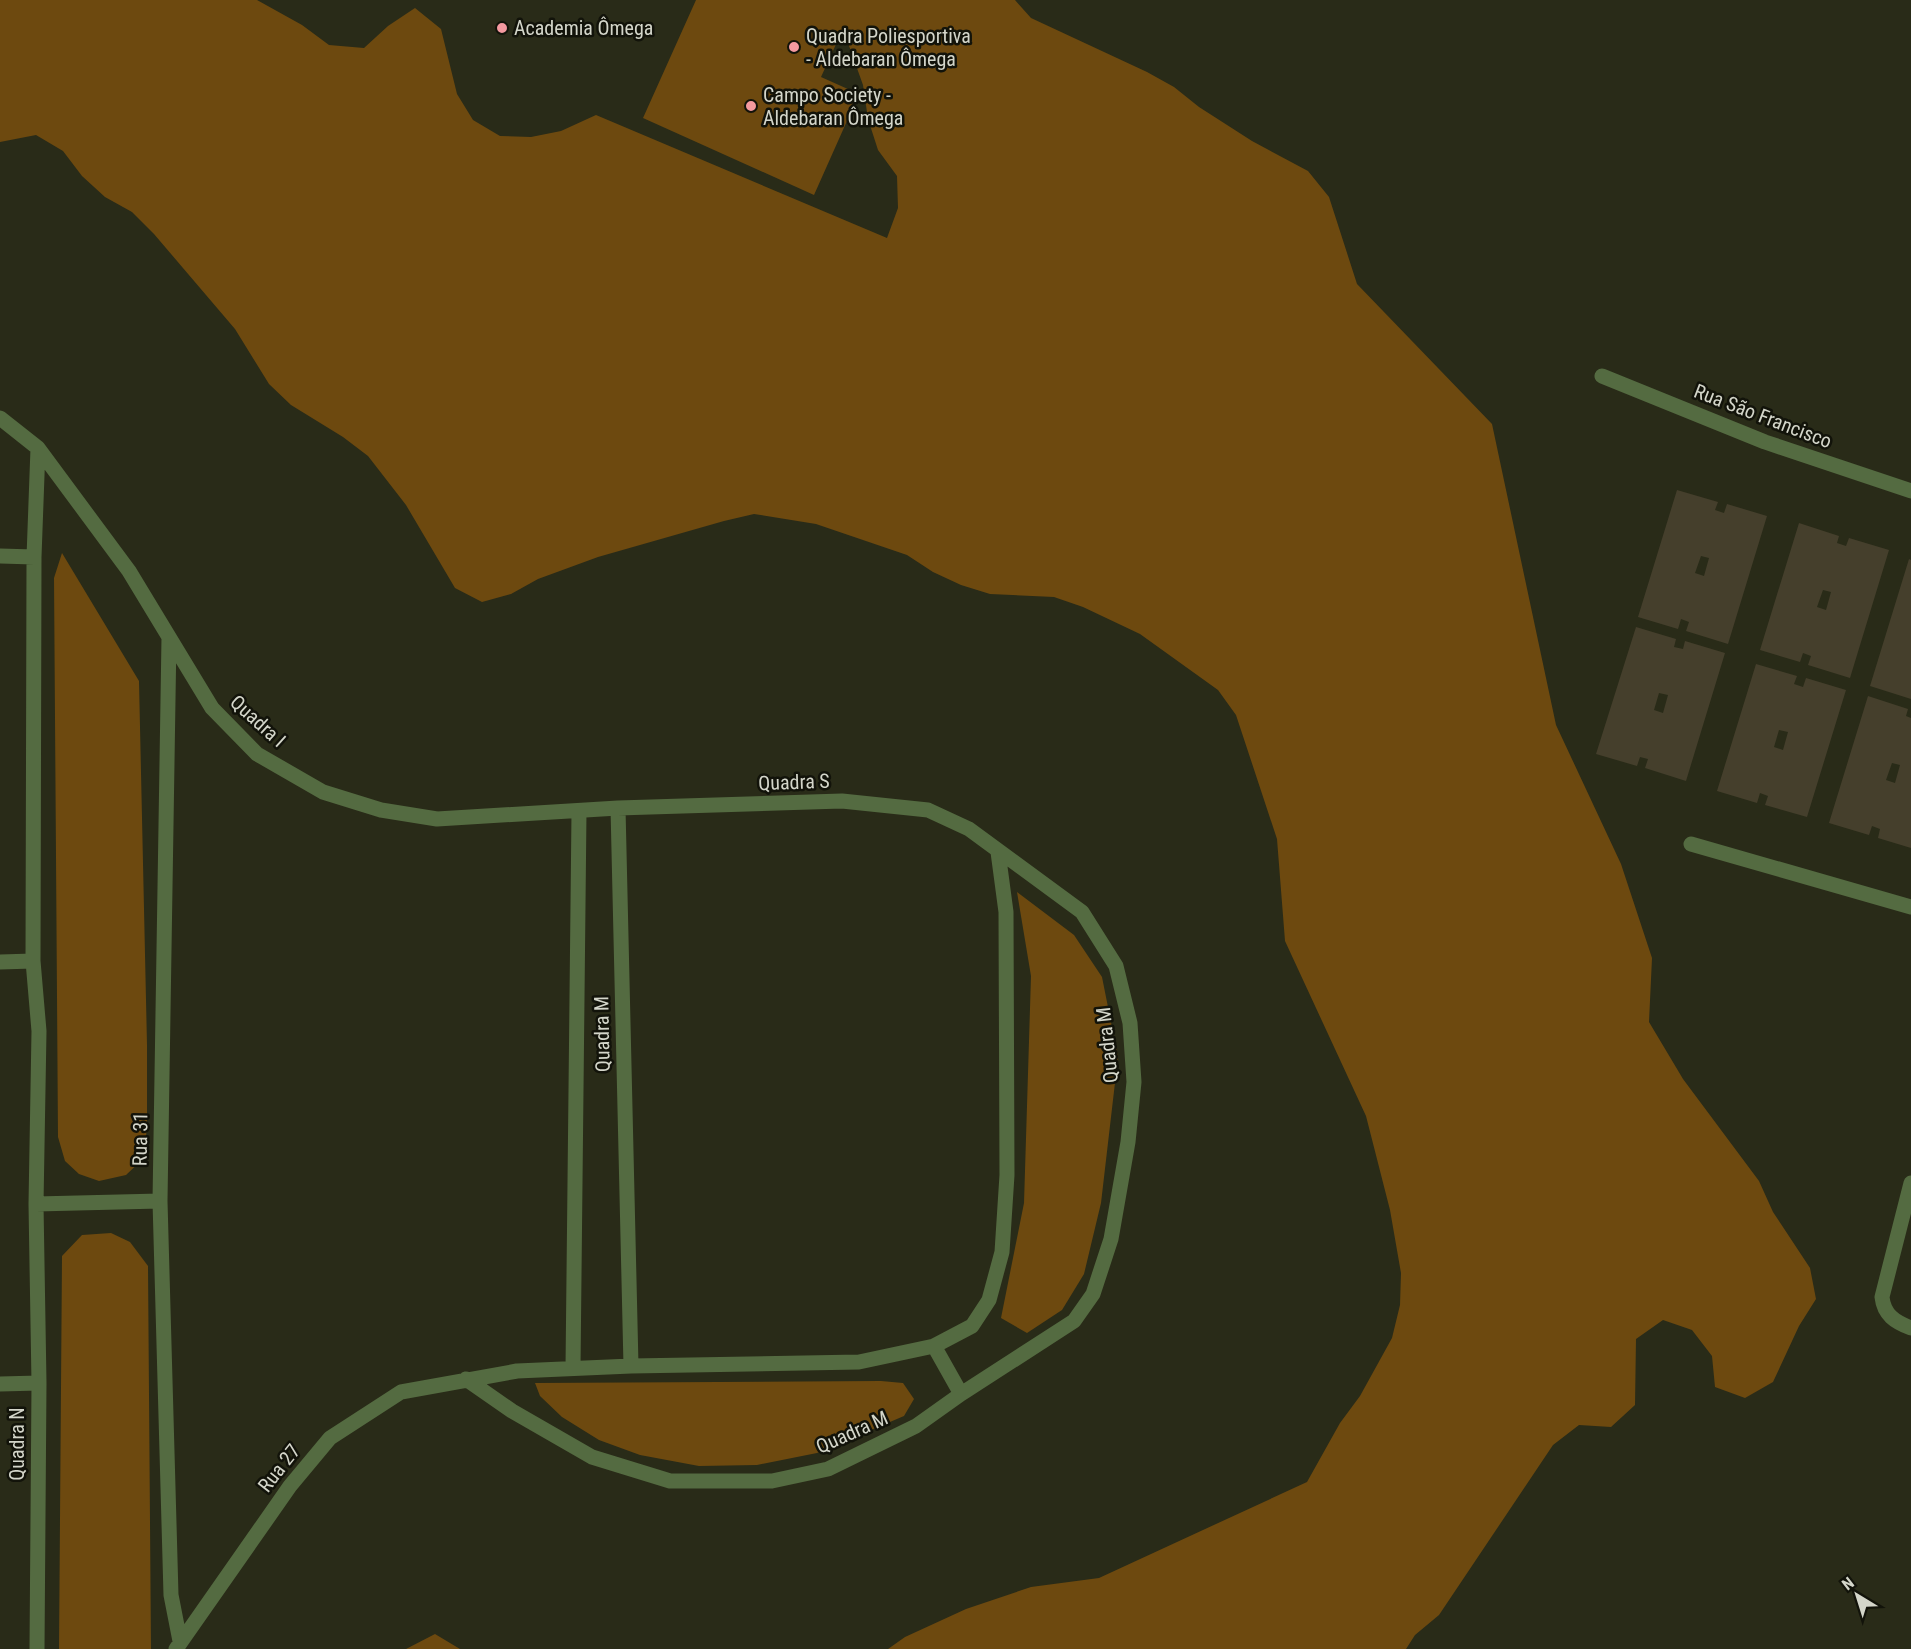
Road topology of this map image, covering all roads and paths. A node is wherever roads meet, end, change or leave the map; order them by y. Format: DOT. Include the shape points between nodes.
graph roads {
  1 [pos="1602,376"];
  2 [pos="0,418"];
  3 [pos="38,448"];
  4 [pos="1911,491"];
  5 [pos="0,556"];
  6 [pos="34,556"];
  7 [pos="169,636"];
  8 [pos="618,808"];
  9 [pos="579,812"];
  10 [pos="1691,844"];
  11 [pos="998,852"];
  12 [pos="1911,907"];
  13 [pos="33,961"];
  14 [pos="0,962"];
  15 [pos="1911,1183"];
  16 [pos="160,1201"];
  17 [pos="36,1204"];
  18 [pos="1911,1328"];
  19 [pos="934,1347"];
  20 [pos="631,1366"];
  21 [pos="573,1368"];
  22 [pos="466,1380"];
  23 [pos="39,1383"];
  24 [pos="0,1384"];
  25 [pos="961,1394"];
  26 [pos="178,1645"];
  27 [pos="37,1649"];
  1 -- 4 [label="street, Rua São Francisco" via="1765,442"];
  2 -- 3 [label="street, Quadra I"];
  3 -- 6 [label="street"];
  3 -- 7 [label="street, Quadra I" via="129,571"];
  5 -- 6 [label="street"];
  6 -- 13 [label="street"];
  7 -- 9 [label="street, Quadra I" via="212,708 227,724 257,754 322,792 381,810 437,819"];
  7 -- 16 [label="street, Rua 31"];
  8 -- 9 [label="street, Quadra S"];
  8 -- 11 [label="street, Quadra S" via="842,801 928,810 969,830"];
  8 -- 20 [label="street, Quadra M"];
  9 -- 21 [label="street, Quadra M"];
  10 -- 12 [label="street"];
  11 -- 19 [label="street" via="1006,912 1007,1175 1002,1252 989,1300 972,1326"];
  11 -- 25 [label="street, Quadra M" via="1082,912 1116,966 1130,1023 1134,1082 1111,1239 1093,1294 1074,1321"];
  13 -- 14 [label="street"];
  13 -- 17 [label="street" via="39,1030"];
  15 -- 18 [label="street" via="1882,1298 1888,1315"];
  16 -- 17 [label="street"];
  16 -- 26 [label="street, Rua 31" via="171,1595"];
  17 -- 23 [label="street"];
  19 -- 20 [label="street" via="860,1362"];
  19 -- 25 [label="street"];
  20 -- 21 [label="street"];
  21 -- 22 [label="street" via="517,1371"];
  22 -- 25 [label="street, Quadra M" via="592,1457 670,1481 772,1481 828,1469 916,1426"];
  22 -- 26 [label="street, Rua 27" via="401,1392 330,1438 290,1485"];
  23 -- 24 [label="street"];
  23 -- 27 [label="street, Quadra N"];
}
